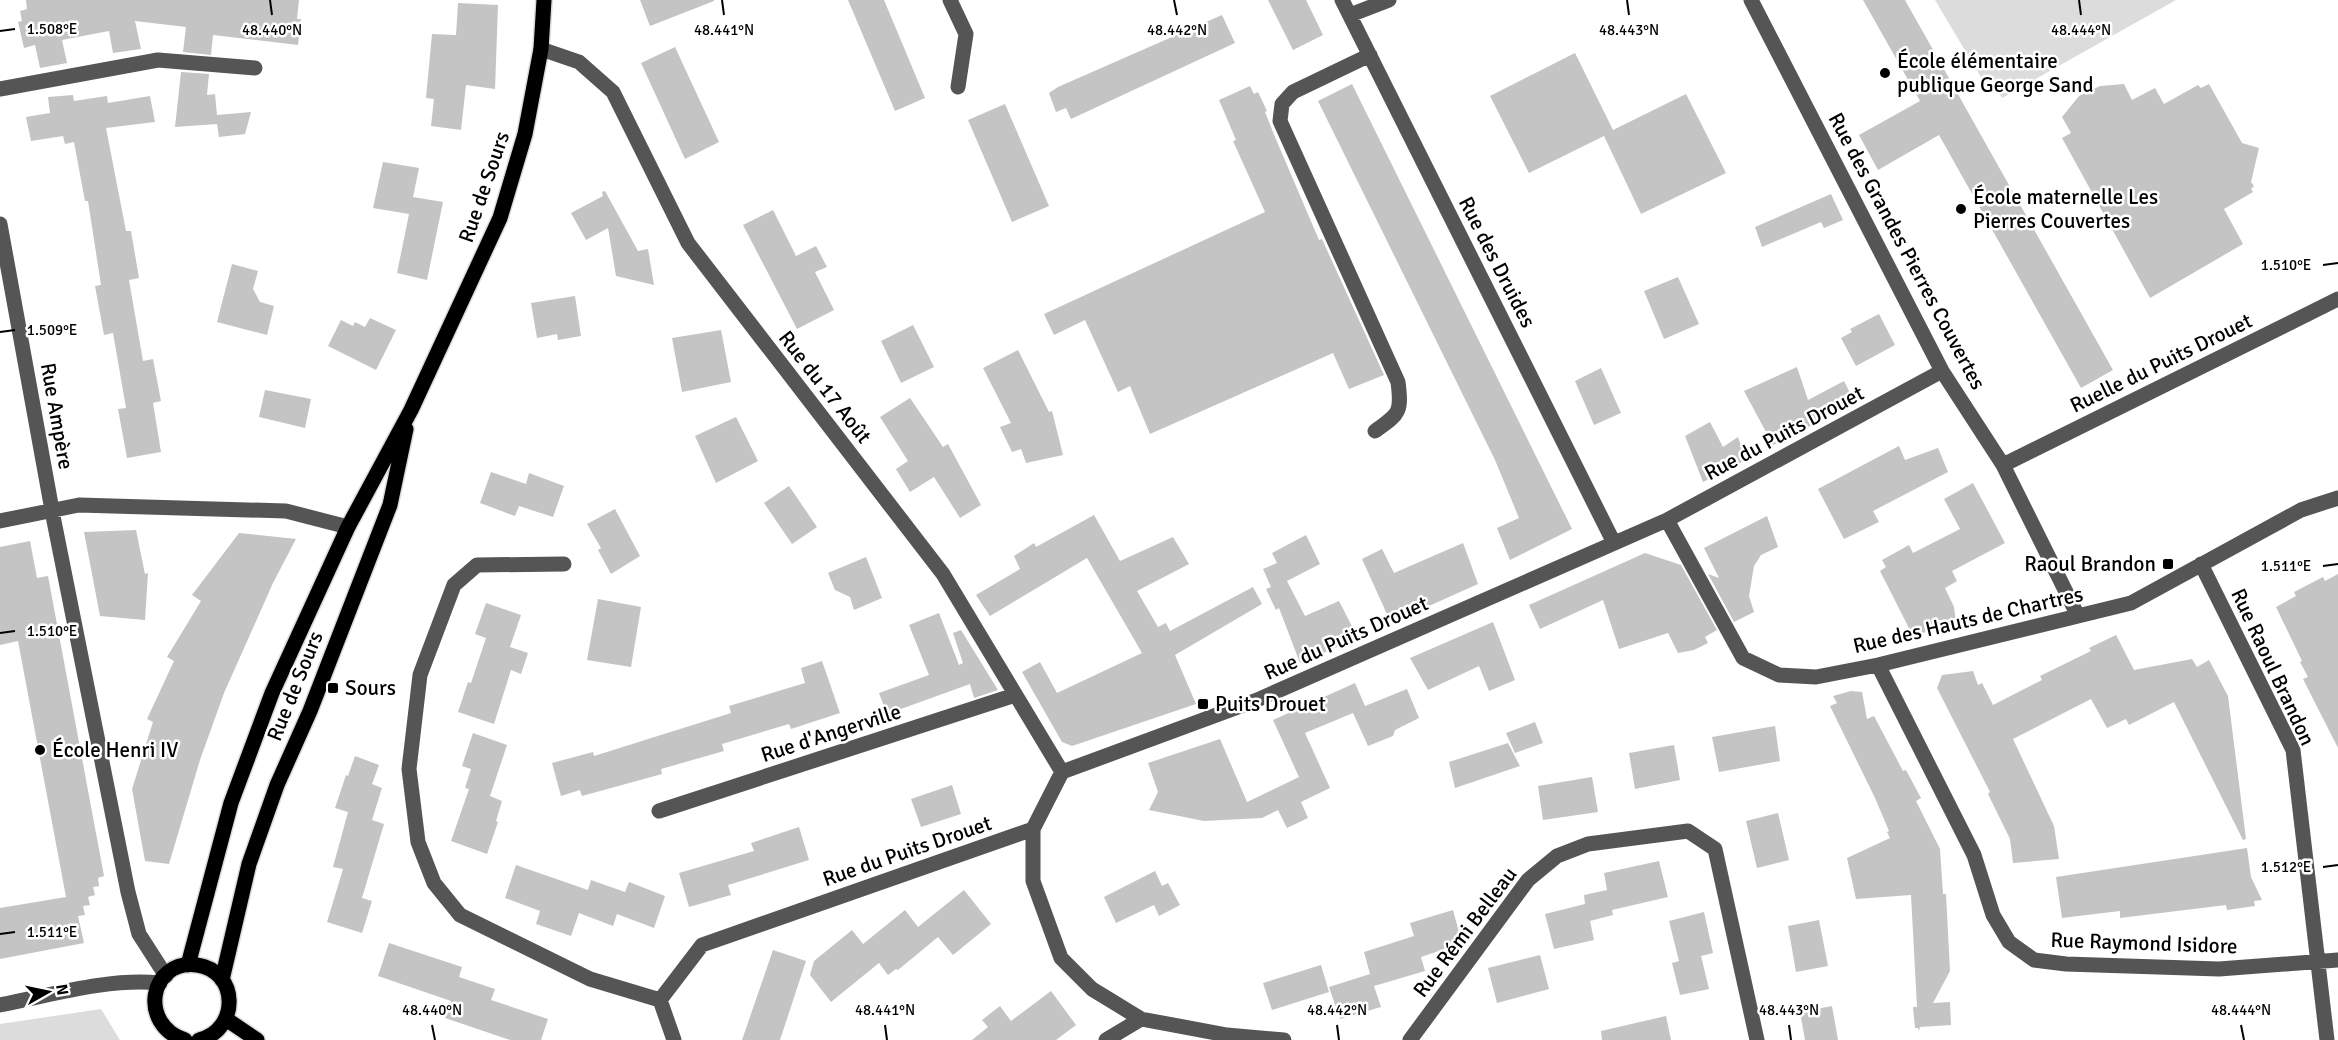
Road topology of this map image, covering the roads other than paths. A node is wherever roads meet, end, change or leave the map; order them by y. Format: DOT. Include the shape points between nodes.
graph roads {
  1 [pos="544,0"];
  2 [pos="950,0"];
  3 [pos="1342,0"];
  4 [pos="1389,0"];
  5 [pos="1751,0"];
  6 [pos="1350,15"];
  7 [pos="541,49"];
  8 [pos="1370,54"];
  9 [pos="255,68"];
  10 [pos="958,87"];
  11 [pos="0,88"];
  12 [pos="0,224"];
  13 [pos="2338,299"];
  14 [pos="1942,371"];
  15 [pos="411,410"];
  16 [pos="1375,431"];
  17 [pos="2003,465"];
  18 [pos="2338,498"];
  19 [pos="52,510"];
  20 [pos="0,520"];
  21 [pos="1667,520"];
  22 [pos="348,527"];
  23 [pos="1614,543"];
  24 [pos="564,564"];
  25 [pos="2201,564"];
  26 [pos="2078,616"];
  27 [pos="1878,665"];
  28 [pos="1015,694"];
  29 [pos="1062,772"];
  30 [pos="659,812"];
  31 [pos="1032,829"];
  32 [pos="2338,960"];
  33 [pos="2317,962"];
  34 [pos="188,965"];
  35 [pos="163,979"];
  36 [pos="222,980"];
  37 [pos="660,1000"];
  38 [pos="0,1005"];
  39 [pos="226,1019"];
  40 [pos="1141,1019"];
  41 [pos="214,1037"];
  42 [pos="179,1039"];
  43 [pos="198,1040"];
  44 [pos="256,1040"];
  45 [pos="674,1040"];
  46 [pos="1106,1040"];
  47 [pos="1284,1040"];
  48 [pos="1410,1040"];
  49 [pos="1757,1040"];
  50 [pos="2327,1040"];
  1 -- 7 [label="main road, Rue de Sours"];
  2 -- 10 [label="street" via="966,34"];
  3 -- 6 [label="street, Rue des Druides"];
  4 -- 6 [label="street"];
  5 -- 14 [label="street, Rue des Grandes Pierres Couvertes"];
  6 -- 8 [label="street, Rue des Druides"];
  7 -- 15 [label="main road, Rue de Sours" via="525,134 500,218"];
  7 -- 28 [label="street, Rue du 17 Août" via="579,62 613,92 688,243 943,574"];
  8 -- 16 [label="street" via="1293,92 1282,104 1280,121 1398,382 1401,403 1395,417"];
  8 -- 23 [label="street, Rue des Druides"];
  9 -- 11 [label="street" via="158,60"];
  12 -- 19 [label="street, Rue Ampère"];
  13 -- 17 [label="street, Ruelle du Puits Drouet"];
  14 -- 17 [label="street, Rue des Grandes Pierres Couvertes"];
  14 -- 21 [label="street, Rue du Puits Drouet"];
  15 -- 22 [label="main road, Rue de Sours"];
  15 -- 36 [label="main road, Rue de Sours" via="390,505 249,864"];
  17 -- 26 [label="street, Rue des Grandes Pierres Couvertes"];
  18 -- 25 [label="street, Rue des Hauts de Chartres" via="2301,510"];
  19 -- 20 [label="street"];
  19 -- 22 [label="street" via="79,506 286,511"];
  19 -- 35 [label="street, Rue Ampère" via="128,892 139,934"];
  21 -- 23 [label="street, Rue du Puits Drouet"];
  21 -- 27 [label="street, Rue des Hauts de Chartres" via="1743,658 1779,675 1816,677"];
  22 -- 34 [label="main road, Rue de Sours" via="272,693 231,803"];
  23 -- 29 [label="street, Rue du Puits Drouet" via="1257,700"];
  24 -- 37 [label="street" via="477,565 454,585 420,675 409,770 418,842 434,883 460,915 590,980"];
  25 -- 26 [label="street, Rue des Hauts de Chartres" via="2131,603"];
  25 -- 33 [label="street, Rue Raoul Brandon" via="2293,750"];
  26 -- 27 [label="street, Rue des Hauts de Chartres"];
  27 -- 33 [label="street, Rue Raymond Isidore" via="1974,855 1993,915 2009,942 2034,960 2219,969"];
  28 -- 29 [label="street, Rue du 17 Août"];
  28 -- 30 [label="street, Rue d'Angerville"];
  29 -- 31 [label="street"];
  31 -- 37 [label="street, Rue du Puits Drouet" via="702,945"];
  31 -- 40 [label="street" via="1033,881 1061,958 1092,989"];
  32 -- 33 [label="street, Rue Raymond Isidore"];
  33 -- 50 [label="street, Rue Raoul Brandon"];
  34 -- 35 [label="main road"];
  34 -- 36 [label="main road" via="207,968"];
  35 -- 38 [label="street" via="113,983"];
  35 -- 42 [label="main road" via="155,994 154,1007 158,1020"];
  36 -- 39 [label="main road" via="230,999"];
  37 -- 45 [label="street"];
  39 -- 41 [label="main road"];
  39 -- 44 [label="main road"];
  40 -- 46 [label="street"];
  40 -- 47 [label="street" via="1227,1035"];
  41 -- 43 [label="main road"];
  48 -- 49 [label="street, Rue Rémi Belleau" via="1528,880 1557,856 1588,844 1688,831 1715,849"];
}
